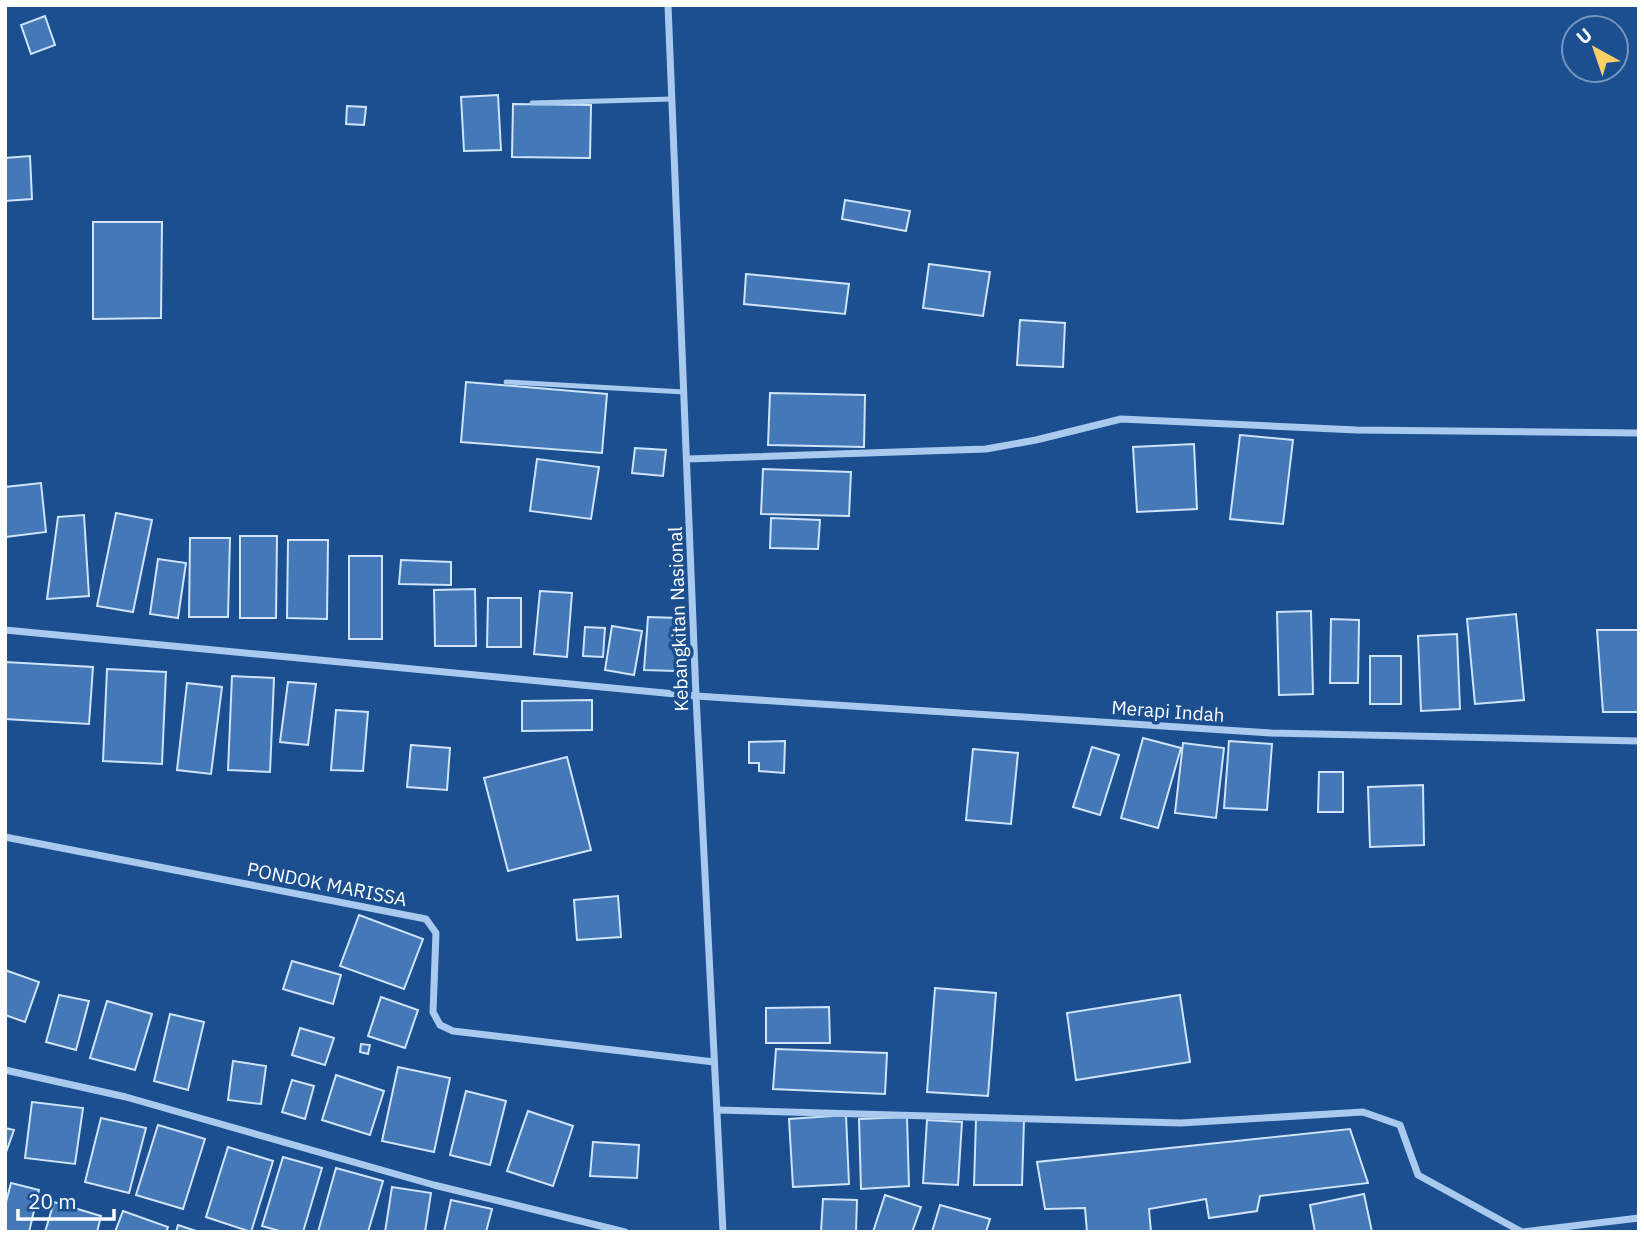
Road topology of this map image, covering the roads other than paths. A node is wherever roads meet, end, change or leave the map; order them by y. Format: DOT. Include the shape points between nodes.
graph roads {
  1 [pos="668,5"];
  2 [pos="672,99"];
  3 [pos="532,103"];
  4 [pos="506,382"];
  5 [pos="684,392"];
  6 [pos="1639,433"];
  7 [pos="687,459"];
  8 [pos="5,630"];
  9 [pos="696,696"];
  10 [pos="1639,741"];
  11 [pos="5,837"];
  12 [pos="714,1062"];
  13 [pos="5,1070"];
  14 [pos="717,1110"];
  15 [pos="1639,1218"];
  16 [pos="625,1232"];
  17 [pos="723,1232"];
  18 [pos="1522,1232"];
  1 -- 2 [label="street, Kebangkitan Nasional"];
  2 -- 3 [label="lane"];
  2 -- 5 [label="street, Kebangkitan Nasional"];
  4 -- 5 [label="lane"];
  5 -- 7 [label="street, Kebangkitan Nasional"];
  6 -- 7 [label="street" via="1357,430 1121,419 986,449"];
  7 -- 9 [label="street, Kebangkitan Nasional"];
  8 -- 9 [label="street, Merapi Indah"];
  9 -- 10 [label="street, Merapi Indah" via="1271,733"];
  9 -- 12 [label="street, Kebangkitan Nasional"];
  11 -- 12 [label="street, PONDOK MARISSA" via="426,919 436,933 433,1012 440,1025 453,1031"];
  12 -- 14 [label="street, Kebangkitan Nasional"];
  13 -- 16 [label="street" via="126,1097 434,1185"];
  14 -- 17 [label="street, Kebangkitan Nasional"];
  14 -- 18 [label="street" via="1181,1123 1363,1112 1400,1125 1418,1175"];
  15 -- 18 [label="street"];
}
